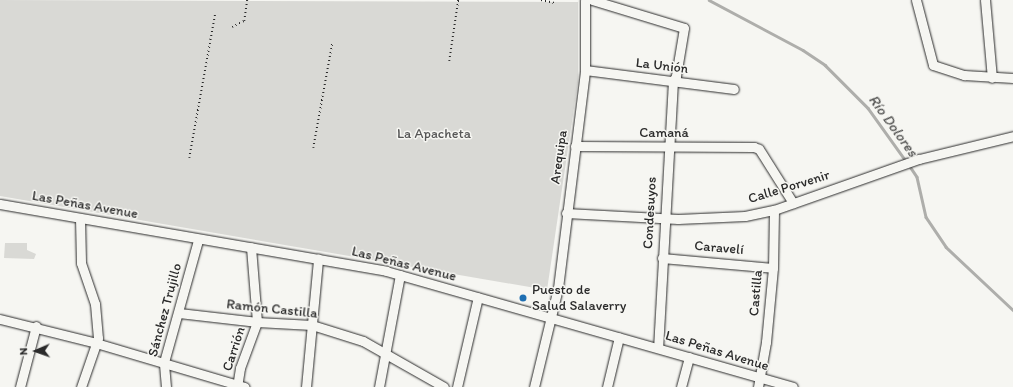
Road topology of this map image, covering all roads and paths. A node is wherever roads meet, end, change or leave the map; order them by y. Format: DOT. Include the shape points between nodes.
graph roads {
  1 [pos="247,0"];
  2 [pos="458,0"];
  3 [pos="541,0"];
  4 [pos="585,0"];
  5 [pos="592,0"];
  6 [pos="916,0"];
  7 [pos="985,0"];
  8 [pos="555,3"];
  9 [pos="215,13"];
  10 [pos="232,27"];
  11 [pos="332,43"];
  12 [pos="449,61"];
  13 [pos="585,70"];
  14 [pos="992,78"];
  15 [pos="1013,78"];
  16 [pos="673,81"];
  17 [pos="734,89"];
  18 [pos="1013,136"];
  19 [pos="575,146"];
  20 [pos="669,146"];
  21 [pos="313,148"];
  22 [pos="189,158"];
  23 [pos="793,203"];
  24 [pos="0,204"];
  25 [pos="774,210"];
  26 [pos="566,213"];
  27 [pos="80,218"];
  28 [pos="663,218"];
  29 [pos="198,240"];
  30 [pos="251,247"];
  31 [pos="662,258"];
  32 [pos="318,259"];
  33 [pos="773,268"];
  34 [pos="400,275"];
  35 [pos="478,297"];
  36 [pos="179,312"];
  37 [pos="551,317"];
  38 [pos="0,319"];
  39 [pos="258,322"];
  40 [pos="312,325"];
  41 [pos="36,326"];
  42 [pos="619,337"];
  43 [pos="96,343"];
  44 [pos="658,348"];
  45 [pos="387,353"];
  46 [pos="689,357"];
  47 [pos="164,362"];
  48 [pos="759,383"];
  49 [pos="240,386"];
  50 [pos="309,386"];
  51 [pos="20,387"];
  52 [pos="81,387"];
  53 [pos="166,387"];
  54 [pos="379,387"];
  55 [pos="444,387"];
  56 [pos="457,387"];
  57 [pos="534,387"];
  58 [pos="607,387"];
  59 [pos="681,387"];
  60 [pos="793,387"];
  1 -- 10 [label="path" via="244,21"];
  2 -- 12 [label="path"];
  3 -- 8 [label="path"];
  4 -- 13 [label="street, Arequipa"];
  5 -- 16 [label="street, Condesuyos" via="682,25 676,76"];
  6 -- 14 [label="street" via="934,65 964,75"];
  7 -- 14 [label="street"];
  9 -- 22 [label="path"];
  11 -- 21 [label="path"];
  13 -- 16 [label="street, La Unión"];
  13 -- 19 [label="street, Arequipa"];
  14 -- 15 [label="street"];
  16 -- 17 [label="street, La Unión"];
  16 -- 20 [label="street, Condesuyos"];
  18 -- 23 [label="street, Calle Porvenir" via="919,158"];
  19 -- 20 [label="street, Camaná"];
  19 -- 26 [label="street, Arequipa"];
  20 -- 23 [label="street, Camaná" via="759,149"];
  20 -- 28 [label="street, Condesuyos"];
  23 -- 25 [label="street, Calle Porvenir"];
  24 -- 27 [label="street, Las Peñas Avenue"];
  25 -- 28 [label="street, Calle Porvenir" via="716,219"];
  25 -- 33 [label="street, Castilla"];
  26 -- 28 [label="street, Calle Porvenir"];
  26 -- 37 [label="street, Arequipa" via="558,288"];
  27 -- 29 [label="street, Las Peñas Avenue"];
  27 -- 43 [label="street" via="81,263 95,304"];
  28 -- 31 [label="street, Condesuyos"];
  29 -- 30 [label="street, Las Peñas Avenue"];
  29 -- 36 [label="street, Sánchez Trujillo"];
  30 -- 32 [label="street, Las Peñas Avenue"];
  30 -- 39 [label="street, Carrión"];
  31 -- 33 [label="street, Caravelí"];
  31 -- 44 [label="street, Condesuyos"];
  32 -- 34 [label="street, Las Peñas Avenue"];
  32 -- 40 [label="street"];
  33 -- 48 [label="street, Castilla"];
  34 -- 35 [label="street, Las Peñas Avenue"];
  34 -- 45 [label="street"];
  35 -- 37 [label="street, Las Peñas Avenue"];
  35 -- 56 [label="street"];
  36 -- 39 [label="street, Ramón Castilla"];
  36 -- 47 [label="street, Sánchez Trujillo"];
  37 -- 42 [label="street, Las Peñas Avenue"];
  37 -- 57 [label="street, Arequipa"];
  38 -- 41 [label="street"];
  39 -- 40 [label="street, Ramón Castilla"];
  39 -- 49 [label="street, Carrión" via="240,368"];
  40 -- 45 [label="street, Ramón Castilla" via="363,341"];
  40 -- 50 [label="street"];
  41 -- 43 [label="street"];
  41 -- 51 [label="street"];
  42 -- 44 [label="street, Las Peñas Avenue"];
  42 -- 58 [label="street"];
  43 -- 47 [label="street"];
  43 -- 52 [label="street"];
  44 -- 46 [label="street, Las Peñas Avenue"];
  45 -- 54 [label="street"];
  45 -- 55 [label="street, Ramón Castilla"];
  46 -- 48 [label="street, Las Peñas Avenue"];
  46 -- 59 [label="street"];
  47 -- 49 [label="street"];
  47 -- 53 [label="street, Sánchez Trujillo"];
  48 -- 60 [label="street, Las Peñas Avenue"];
}
